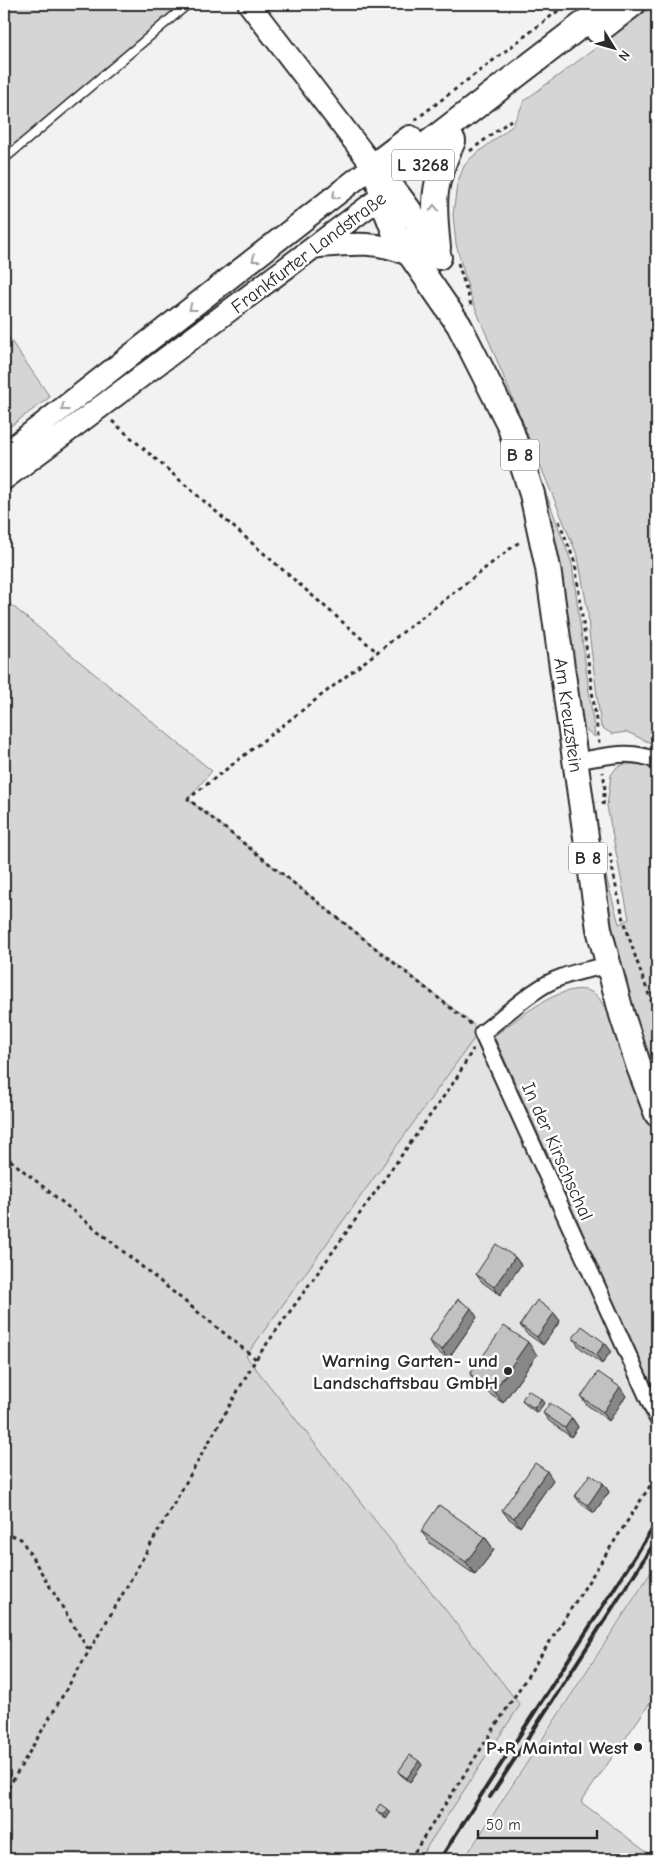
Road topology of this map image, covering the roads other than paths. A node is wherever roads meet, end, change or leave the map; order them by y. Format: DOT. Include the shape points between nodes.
graph roads {
  1 [pos="188,4"];
  2 [pos="248,4"];
  3 [pos="586,4"];
  4 [pos="609,4"];
  5 [pos="633,4"];
  6 [pos="461,147"];
  7 [pos="4,159"];
  8 [pos="380,178"];
  9 [pos="315,246"];
  10 [pos="409,255"];
  11 [pos="439,257"];
  12 [pos="459,324"];
  13 [pos="4,454"];
  14 [pos="4,479"];
  15 [pos="576,761"];
  16 [pos="657,761"];
  17 [pos="608,965"];
  18 [pos="657,1114"];
  19 [pos="657,1418"];
  1 -- 7 [label="lane"];
  2 -- 8 [label="main road"];
  3 -- 8 [label="main road, Frankfurter Landstraße"];
  4 -- 8 [label="main road"];
  5 -- 6 [label="main road, Frankfurter Landstraße" via="533,83"];
  6 -- 8 [label="main road, Frankfurter Landstraße / L 3268"];
  11 -- 6 [label="main road, Am Kreuzstein, one-way" via="434,201 440,169"];
  8 -- 9 [label="main road, Frankfurter Landstraße / L 3268"];
  8 -- 10 [label="main road, B 8" via="394,231"];
  8 -- 11 [label="main road" via="413,214"];
  8 -- 13 [label="main road, Frankfurter Landstraße / L 3268, one-way"];
  9 -- 10 [label="main road" via="374,244"];
  9 -- 14 [label="main road, Frankfurter Landstraße / L 3268"];
  10 -- 12 [label="main road, Am Kreuzstein / B 8"];
  11 -- 12 [label="main road, Am Kreuzstein"];
  12 -- 15 [label="main road, Am Kreuzstein / B 8" via="508,424 532,494 550,577"];
  15 -- 16 [label="street" via="630,753"];
  15 -- 17 [label="main road, Am Kreuzstein / B 8" via="592,889"];
  17 -- 18 [label="main road, Am Kreuzstein / B 8"];
  17 -- 19 [label="street, In der Kirschschal" via="552,982 482,1033"];
}
